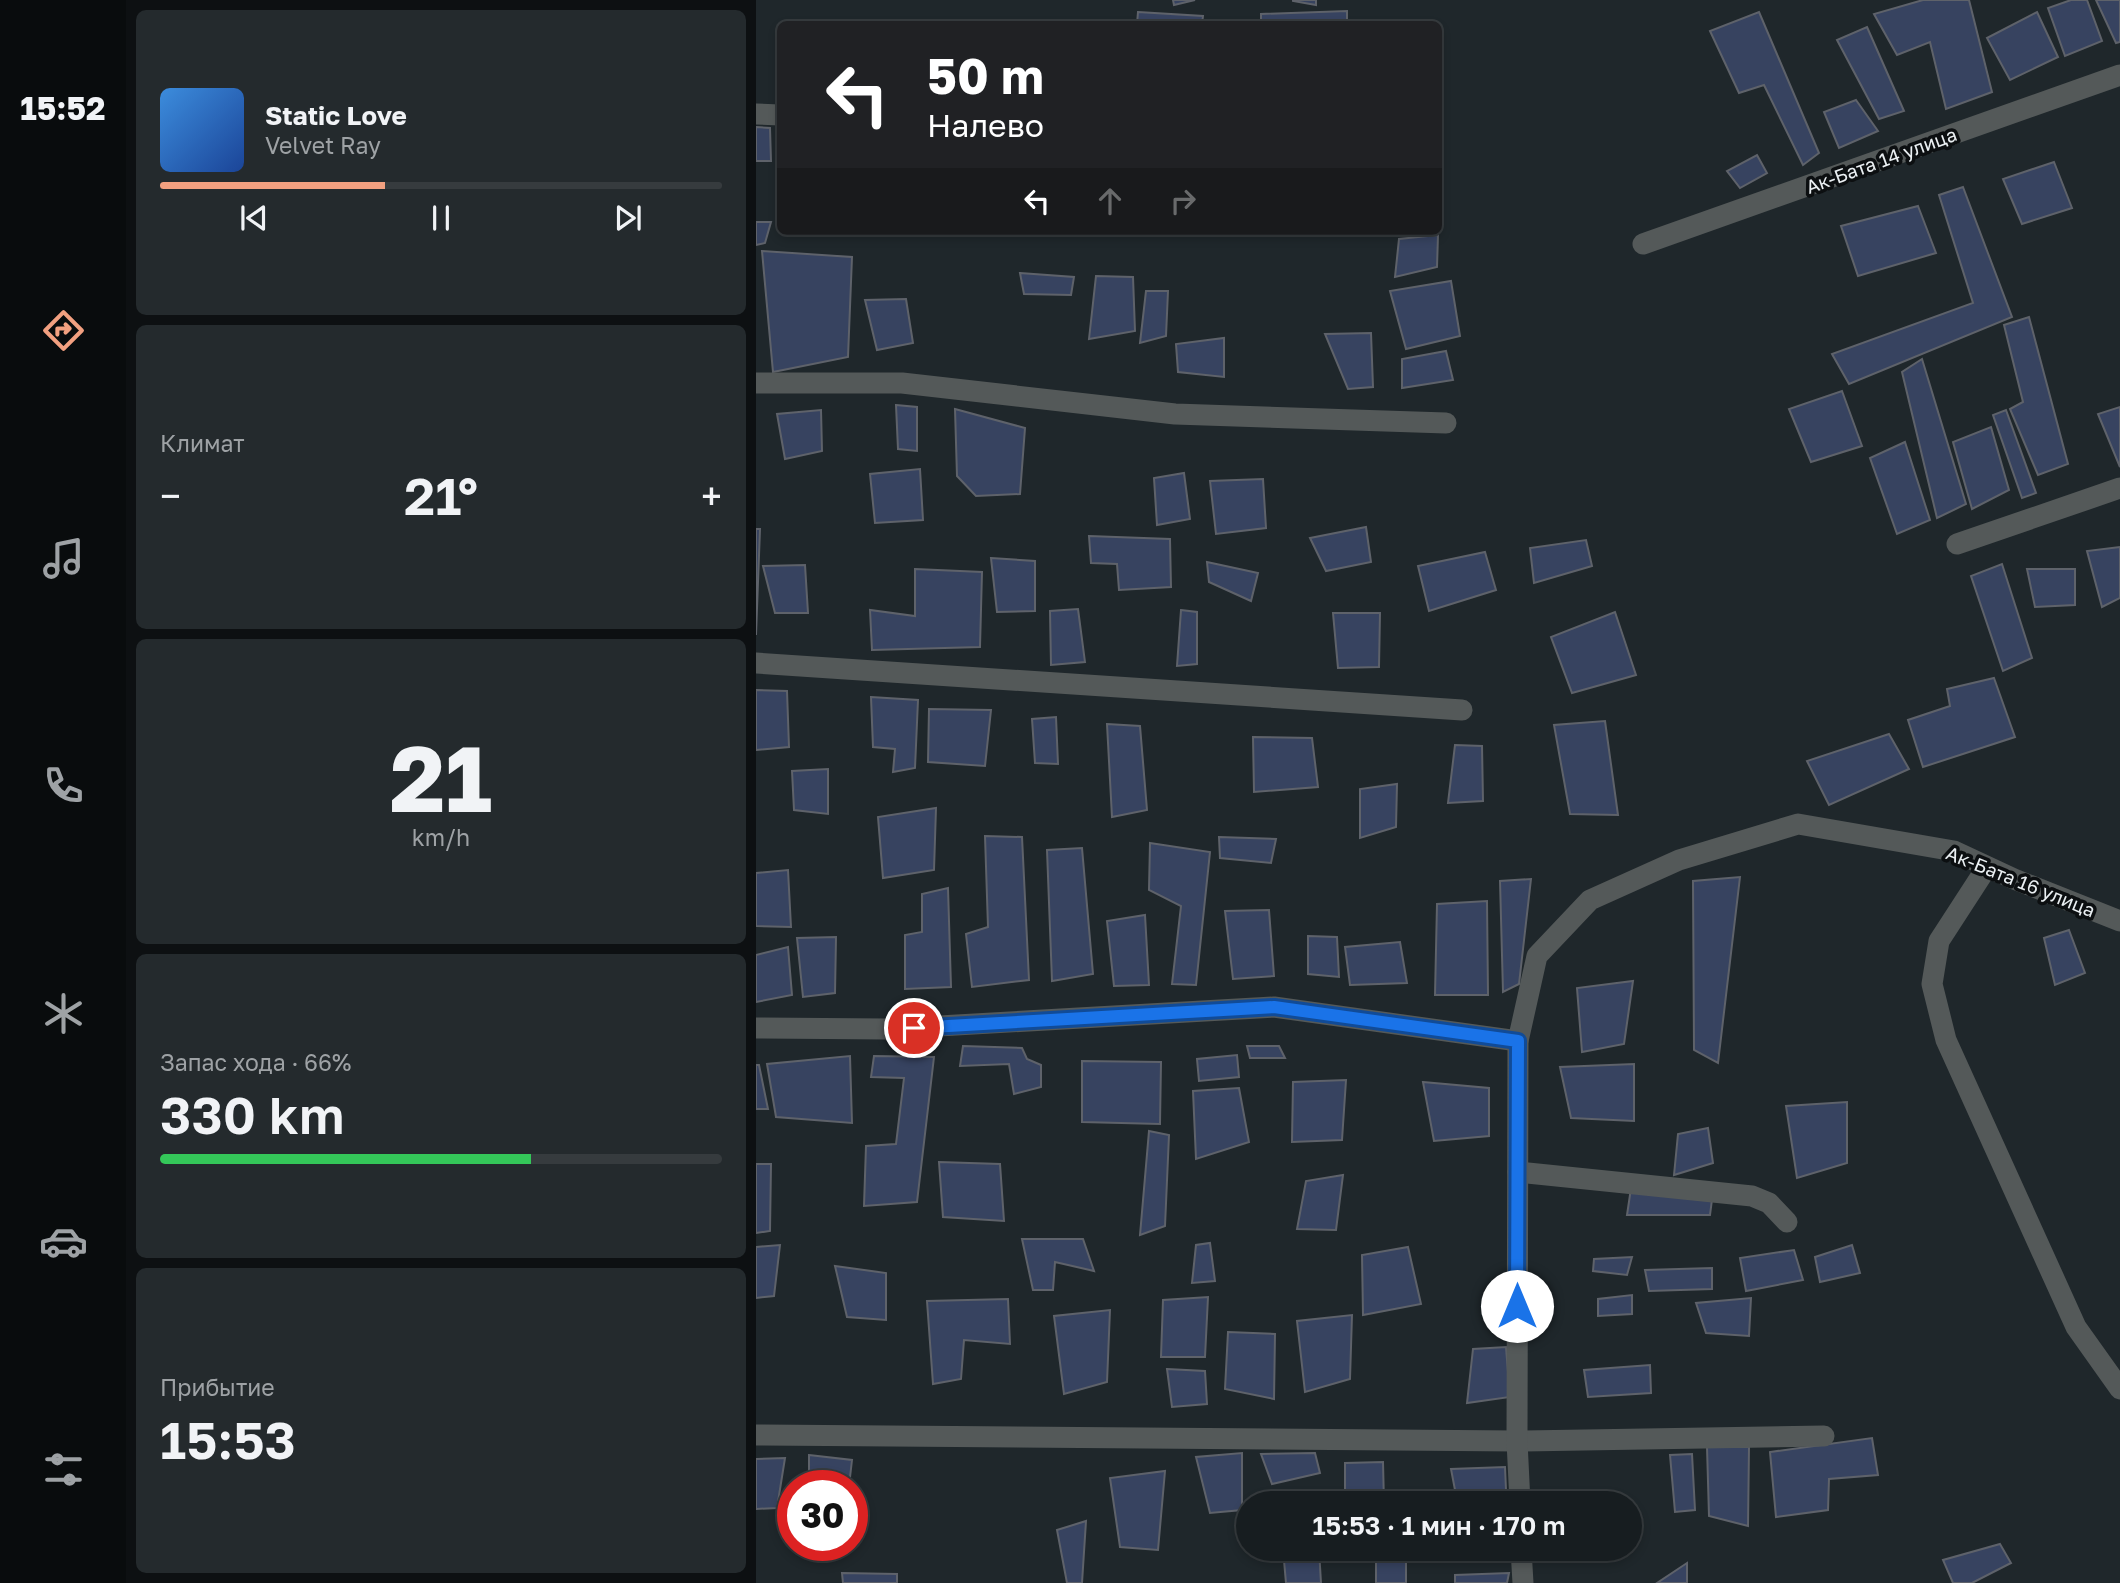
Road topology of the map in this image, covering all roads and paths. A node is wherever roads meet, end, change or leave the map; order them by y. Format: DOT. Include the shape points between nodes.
graph roads {
  1 [pos="2120,75"];
  2 [pos="756,114"];
  3 [pos="777,115"];
  4 [pos="1643,244"];
  5 [pos="756,383"];
  6 [pos="1446,423"];
  7 [pos="2120,488"];
  8 [pos="1957,544"];
  9 [pos="756,663"];
  10 [pos="1462,709"];
  11 [pos="1987,867"];
  12 [pos="2120,921"];
  13 [pos="756,1028"];
  14 [pos="1518,1041"];
  15 [pos="1518,1172"];
  16 [pos="1787,1222"];
  17 [pos="2120,1389"];
  18 [pos="756,1435"];
  19 [pos="1824,1436"];
  20 [pos="1517,1441"];
  21 [pos="1519,1491"];
  22 [pos="1522,1561"];
  23 [pos="1523,1583"];
  1 -- 4 [label="street, Ак-Бата 14 улица"];
  2 -- 3 [label="street"];
  5 -- 6 [label="street" via="902,383 1175,414"];
  7 -- 8 [label="street"];
  9 -- 10 [label="street"];
  11 -- 12 [label="street, Ак-Бата 16 улица"];
  11 -- 14 [label="street, Ак-Бата 16 улица" via="1954,851 1798,824 1679,860 1590,900 1537,956"];
  11 -- 17 [label="street" via="1939,941 1932,984 1946,1040 2076,1327"];
  13 -- 14 [label="street" via="886,1029 1274,1007"];
  14 -- 15 [label="street"];
  15 -- 16 [label="street" via="1752,1196 1769,1203"];
  15 -- 20 [label="street"];
  18 -- 20 [label="street"];
  19 -- 20 [label="street"];
  20 -- 21 [label="street"];
  22 -- 23 [label="street"];
}
